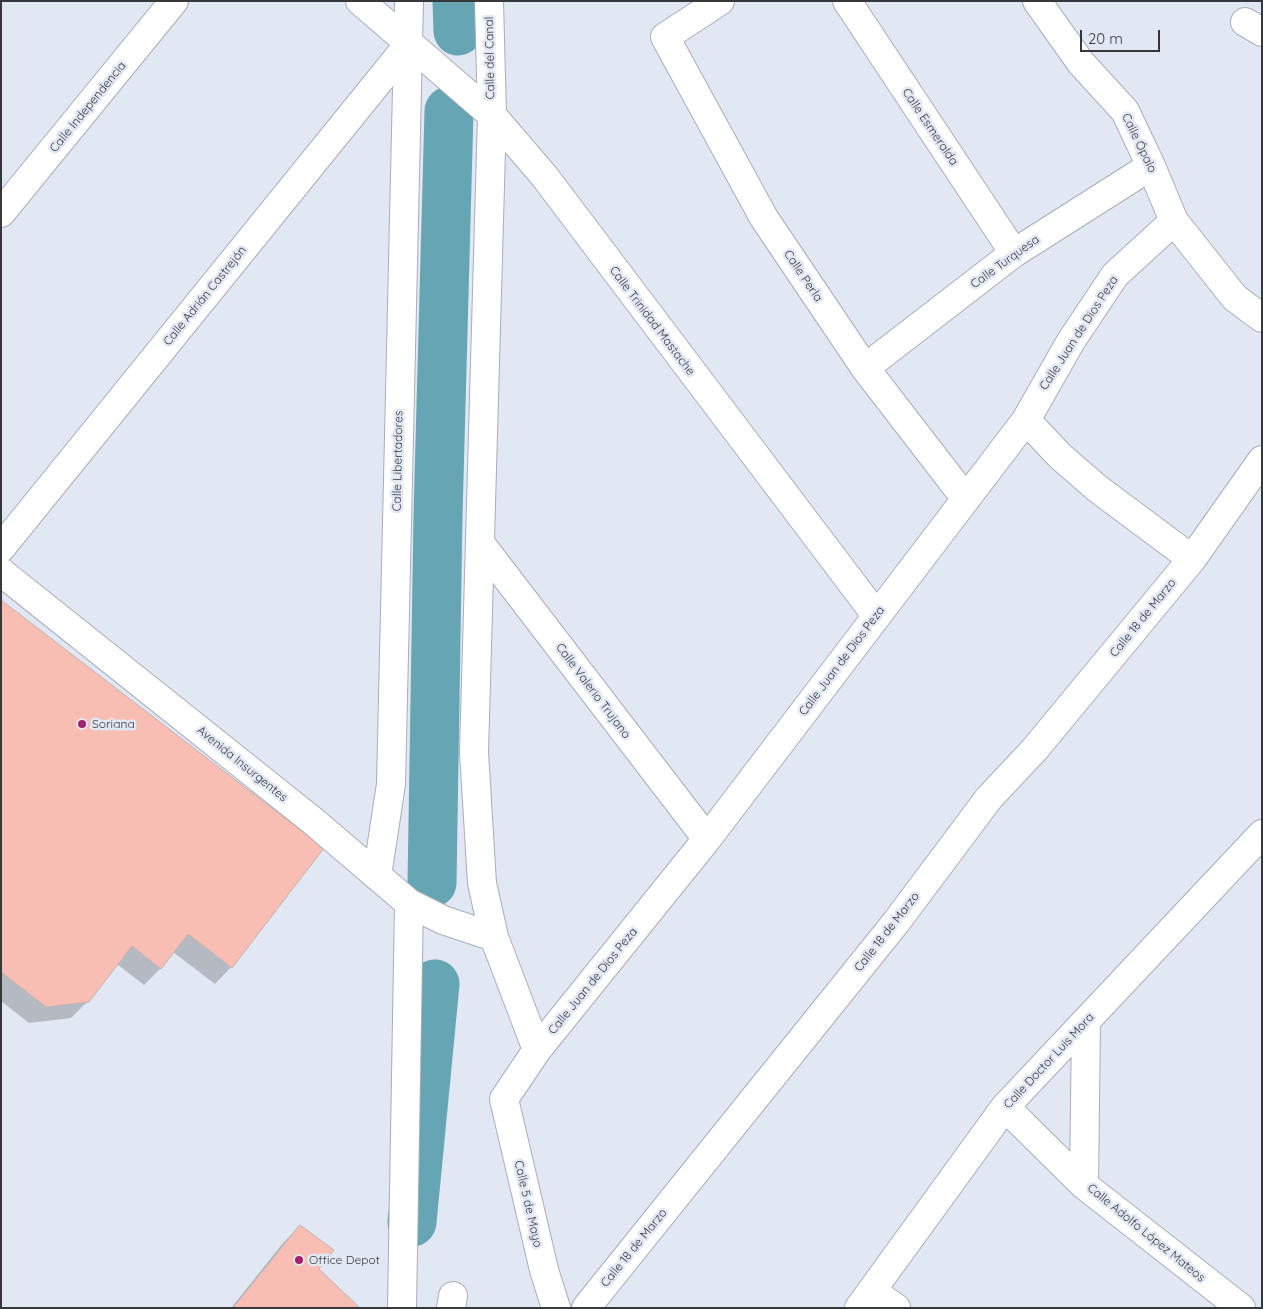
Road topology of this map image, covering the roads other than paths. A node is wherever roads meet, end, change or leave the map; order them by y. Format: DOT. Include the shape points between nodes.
graph roads {
  1 [pos="174,1"];
  2 [pos="360,1"];
  3 [pos="409,1"];
  4 [pos="489,1"];
  5 [pos="720,1"];
  6 [pos="847,1"];
  7 [pos="1037,1"];
  8 [pos="408,44"];
  9 [pos="492,116"];
  10 [pos="1151,166"];
  11 [pos="1,213"];
  12 [pos="1174,222"];
  13 [pos="1014,253"];
  14 [pos="1262,318"];
  15 [pos="865,368"];
  16 [pos="1026,420"];
  17 [pos="1262,460"];
  18 [pos="966,499"];
  19 [pos="480,543"];
  20 [pos="1,548"];
  21 [pos="1192,559"];
  22 [pos="1,572"];
  23 [pos="876,615"];
  24 [pos="1262,834"];
  25 [pos="707,839"];
  26 [pos="377,876"];
  27 [pos="409,903"];
  28 [pos="494,937"];
  29 [pos="1086,1021"];
  30 [pos="537,1050"];
  31 [pos="504,1099"];
  32 [pos="1005,1107"];
  33 [pos="1084,1186"];
  34 [pos="865,1299"];
  35 [pos="1262,1304"];
  36 [pos="402,1308"];
  37 [pos="556,1308"];
  38 [pos="586,1308"];
  39 [pos="896,1308"];
  40 [pos="1241,1308"];
  41 [pos="1258,1308"];
  1 -- 11 [label="street, Calle Independencia"];
  2 -- 8 [label="street, Calle Trinidad Mastache"];
  3 -- 8 [label="street"];
  4 -- 9 [label="street, Calle del Canal"];
  5 -- 15 [label="street, Calle Perla" via="666,37 764,218"];
  6 -- 13 [label="street, Calle Esmeralda"];
  7 -- 10 [label="street, Calle Ópalo" via="1081,63 1125,111"];
  8 -- 9 [label="street, Calle Trinidad Mastache"];
  8 -- 20 [label="street, Calle Adrián Castrejón"];
  8 -- 26 [label="street, Calle Libertadores" via="391,784"];
  9 -- 19 [label="street"];
  9 -- 23 [label="street, Calle Trinidad Mastache" via="545,178"];
  10 -- 12 [label="street, Calle Ópalo"];
  10 -- 13 [label="street, Calle Turquesa"];
  12 -- 14 [label="street, Calle Ópalo" via="1235,298"];
  12 -- 16 [label="street, Calle Juan de Dios Peza" via="1115,275 1071,341"];
  13 -- 15 [label="street, Calle Turquesa"];
  15 -- 18 [label="street, Calle Perla"];
  16 -- 18 [label="street, Calle Juan de Dios Peza"];
  16 -- 21 [label="street" via="1098,489"];
  17 -- 21 [label="street, Calle 18 de Marzo"];
  18 -- 23 [label="street, Calle Juan de Dios Peza"];
  19 -- 25 [label="street, Calle Valerio Trujano"];
  19 -- 28 [label="street" via="474,752 482,883"];
  21 -- 38 [label="street, Calle 18 de Marzo" via="1035,750 989,798 898,921"];
  22 -- 26 [label="street, Avenida Insurgentes" via="313,821"];
  23 -- 25 [label="street, Calle Juan de Dios Peza"];
  24 -- 29 [label="street, Calle Doctor Luis Mora"];
  25 -- 30 [label="street, Calle Juan de Dios Peza"];
  26 -- 27 [label="street, Avenida Insurgentes"];
  27 -- 28 [label="street, Avenida Insurgentes" via="443,920"];
  27 -- 36 [label="street"];
  28 -- 30 [label="street"];
  29 -- 32 [label="street, Calle Doctor Luis Mora"];
  29 -- 33 [label="street, Calle Adolfo López Mateos"];
  30 -- 31 [label="street, Calle Juan de Dios Peza"];
  31 -- 37 [label="street, Calle 5 de Mayo"];
  32 -- 33 [label="street"];
  32 -- 34 [label="street, Calle Doctor Luis Mora"];
  33 -- 40 [label="street, Calle Adolfo López Mateos"];
  34 -- 39 [label="street"];
  35 -- 41 [label="street"];
}
